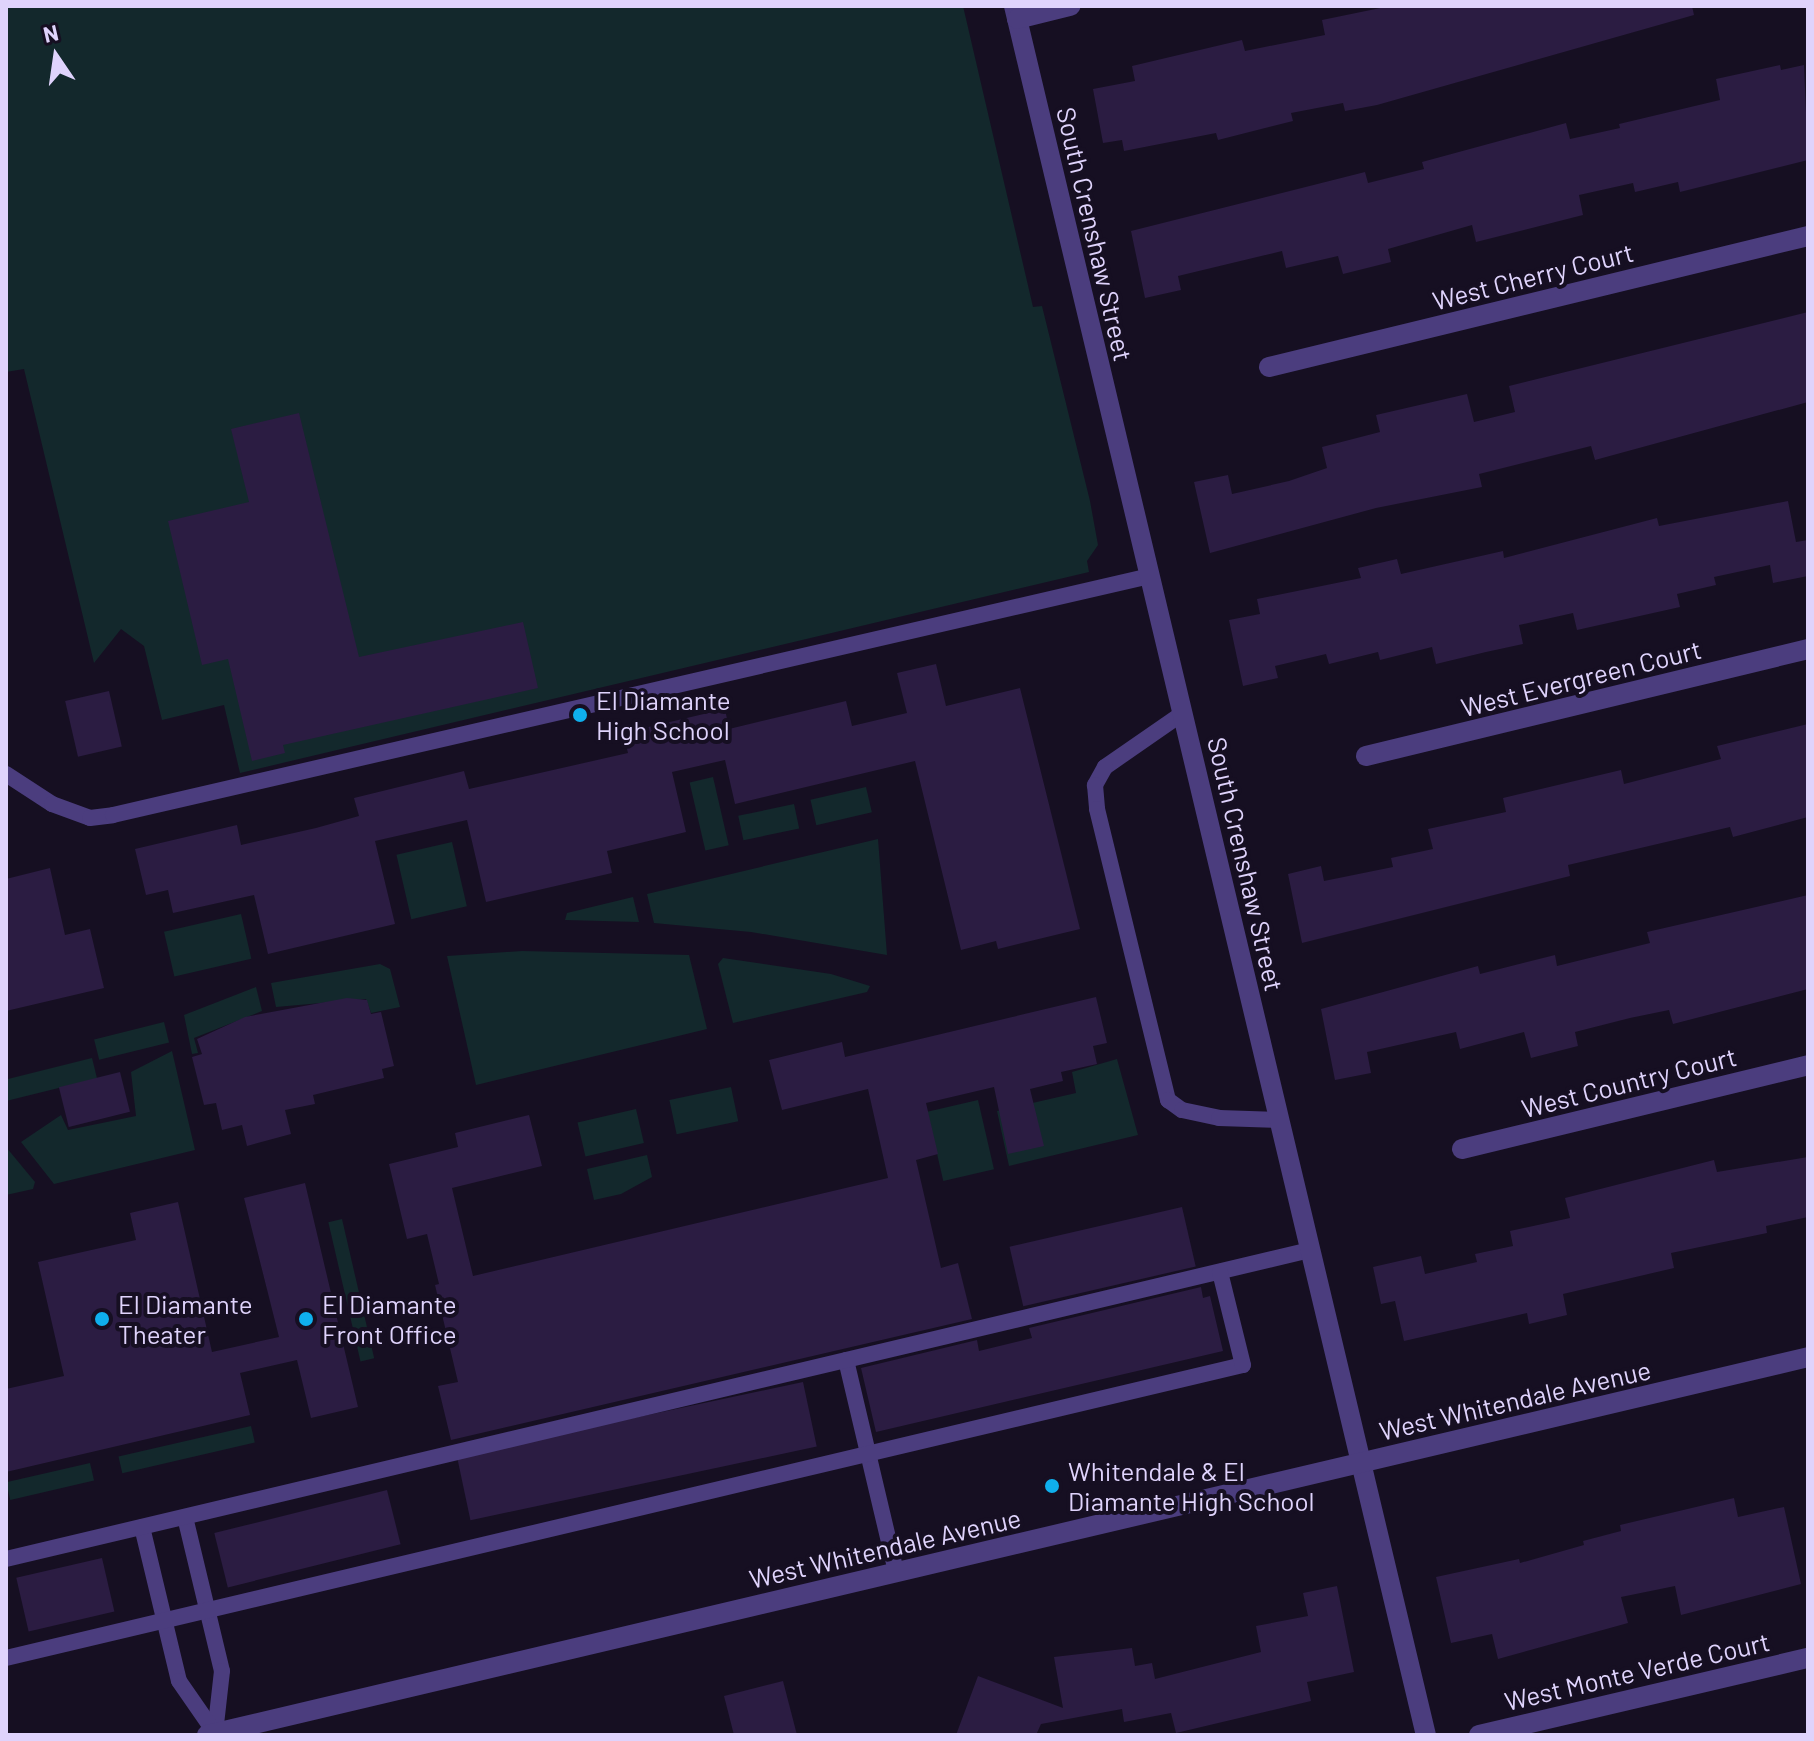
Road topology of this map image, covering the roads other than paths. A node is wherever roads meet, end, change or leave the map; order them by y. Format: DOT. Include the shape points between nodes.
graph roads {
  1 [pos="1070,6"];
  2 [pos="1016,12"];
  3 [pos="1808,236"];
  4 [pos="1269,367"];
  5 [pos="1150,576"];
  6 [pos="1808,649"];
  7 [pos="1183,713"];
  8 [pos="1366,756"];
  9 [pos="6,774"];
  10 [pos="1808,1065"];
  11 [pos="1279,1120"];
  12 [pos="1462,1149"];
  13 [pos="1310,1250"];
  14 [pos="1220,1272"];
  15 [pos="1808,1357"];
  16 [pos="846,1360"];
  17 [pos="869,1454"];
  18 [pos="1362,1462"];
  19 [pos="185,1517"];
  20 [pos="142,1527"];
  21 [pos="6,1559"];
  22 [pos="896,1572"];
  23 [pos="207,1609"];
  24 [pos="164,1619"];
  25 [pos="6,1658"];
  26 [pos="1808,1658"];
  27 [pos="213,1734"];
  28 [pos="1426,1735"];
  29 [pos="1479,1735"];
  1 -- 2 [label="street"];
  2 -- 5 [label="street, South Crenshaw Street"];
  3 -- 4 [label="street, West Cherry Court"];
  5 -- 7 [label="street, South Crenshaw Street"];
  5 -- 9 [label="lane" via="113,815 90,818 52,804"];
  6 -- 8 [label="street, West Evergreen Court"];
  7 -- 11 [label="street, South Crenshaw Street"];
  7 -- 11 [label="lane" via="1105,767 1095,785 1097,809 1168,1100 1182,1110 1219,1118"];
  10 -- 12 [label="street, West Country Court"];
  11 -- 13 [label="street, South Crenshaw Street"];
  13 -- 14 [label="lane"];
  13 -- 18 [label="street, South Crenshaw Street"];
  14 -- 16 [label="lane"];
  14 -- 17 [label="lane" via="1243,1365"];
  15 -- 18 [label="street, West Whitendale Avenue"];
  16 -- 17 [label="lane"];
  16 -- 19 [label="lane"];
  17 -- 22 [label="lane"];
  17 -- 23 [label="lane"];
  18 -- 22 [label="street, West Whitendale Avenue"];
  18 -- 28 [label="street, South Crenshaw Street"];
  19 -- 20 [label="lane"];
  19 -- 23 [label="lane"];
  20 -- 21 [label="lane"];
  20 -- 24 [label="lane"];
  22 -- 27 [label="street, West Whitendale Avenue"];
  23 -- 24 [label="lane"];
  23 -- 27 [label="lane" via="222,1671"];
  24 -- 25 [label="lane"];
  24 -- 27 [label="lane" via="179,1681"];
  26 -- 29 [label="street, West Monte Verde Court"];
}
